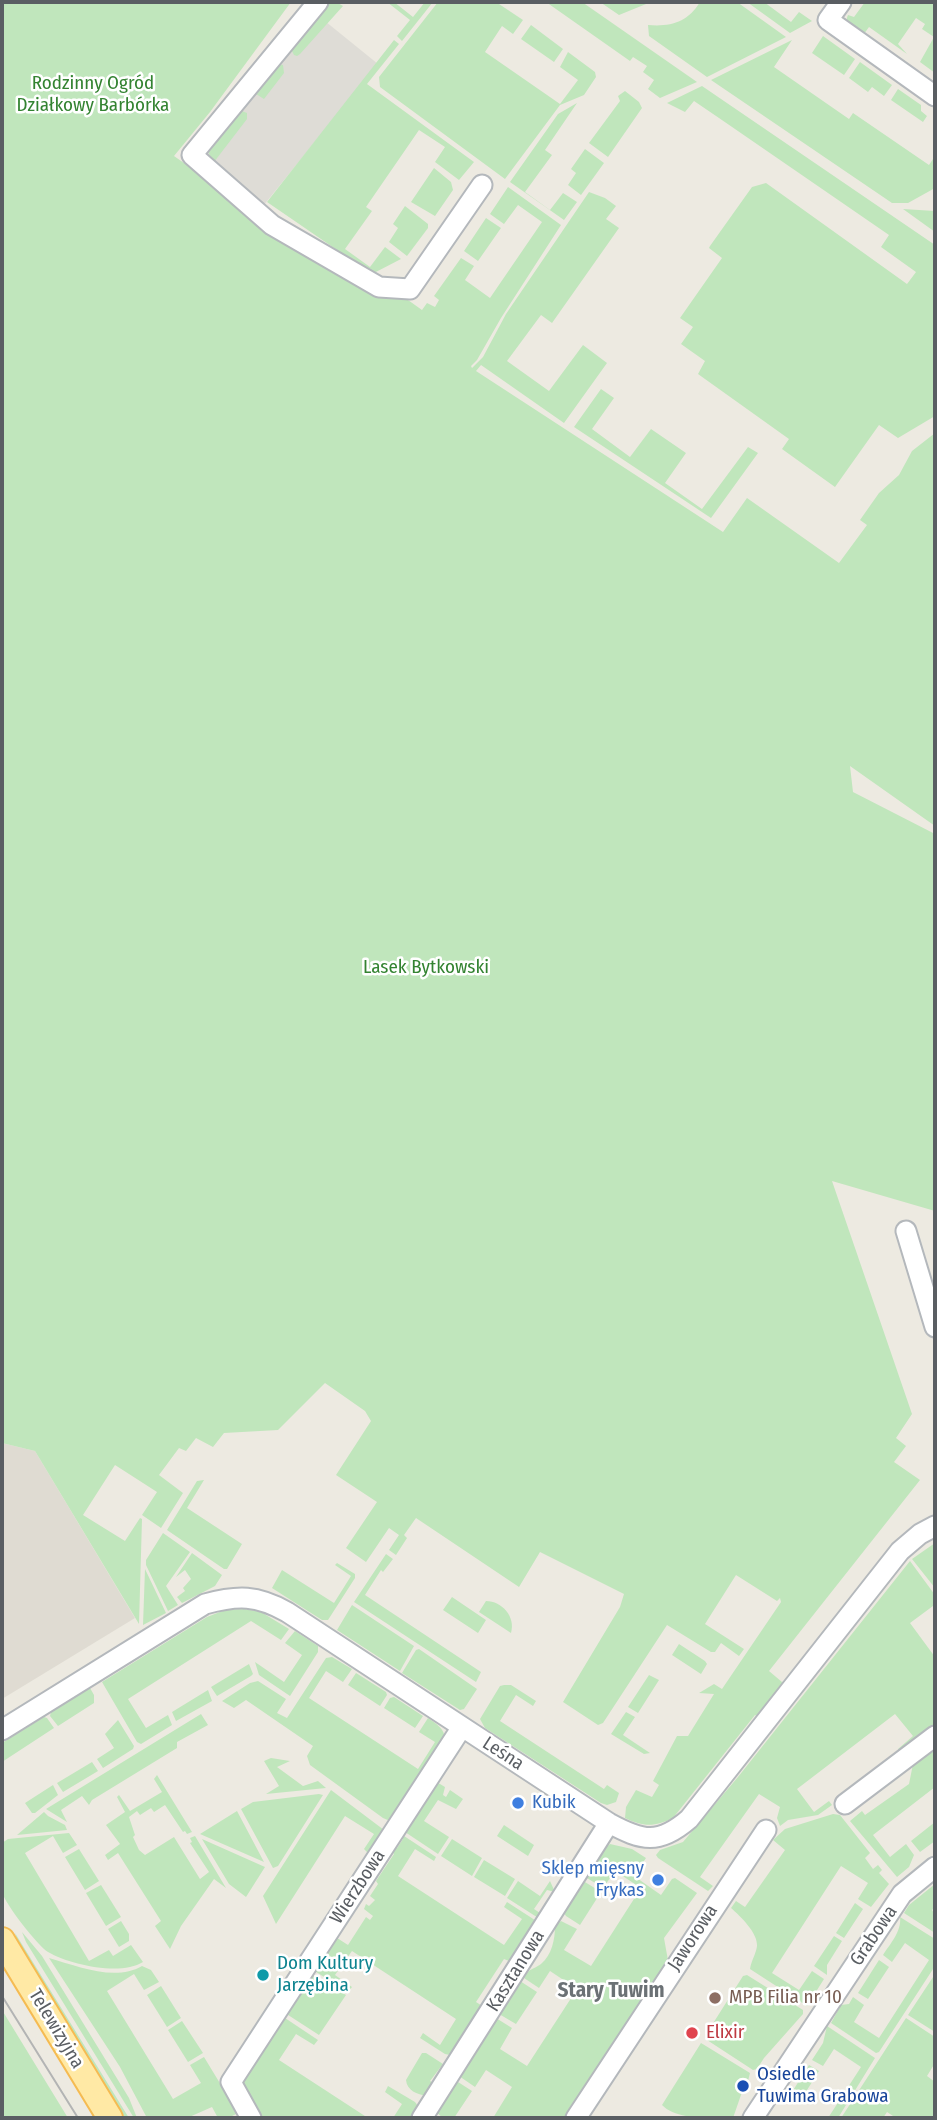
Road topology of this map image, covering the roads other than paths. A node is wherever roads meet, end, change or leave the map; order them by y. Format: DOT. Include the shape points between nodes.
graph roads {
  1 [pos="318,2"];
  2 [pos="841,2"];
  3 [pos="935,96"];
  4 [pos="482,185"];
  5 [pos="906,1231"];
  6 [pos="935,1273"];
  7 [pos="924,1294"];
  8 [pos="935,1328"];
  9 [pos="935,1515"];
  10 [pos="928,1530"];
  11 [pos="462,1727"];
  12 [pos="2,1730"];
  13 [pos="935,1736"];
  14 [pos="845,1804"];
  15 [pos="609,1824"];
  16 [pos="766,1830"];
  17 [pos="935,1867"];
  18 [pos="2,1940"];
  19 [pos="110,2118"];
  20 [pos="251,2118"];
  21 [pos="422,2118"];
  22 [pos="576,2118"];
  23 [pos="753,2118"];
  1 -- 4 [label="street" via="192,155 272,225 379,287 410,289"];
  2 -- 3 [label="street" via="828,20"];
  5 -- 7 [label="street"];
  6 -- 7 [label="street"];
  7 -- 8 [label="street"];
  9 -- 10 [label="street, Leśna"];
  10 -- 15 [label="street, Leśna" via="900,1551 689,1819 678,1829 651,1839 633,1837"];
  11 -- 12 [label="street, Leśna" via="271,1603 229,1597 205,1604"];
  11 -- 15 [label="street, Leśna"];
  11 -- 20 [label="street, Wierzbowa" via="231,2082"];
  13 -- 14 [label="street"];
  15 -- 21 [label="street, Kasztanowa"];
  16 -- 22 [label="street, Jaworowa"];
  17 -- 23 [label="street, Grabowa" via="902,1894"];
  18 -- 19 [label="main road, Telewizyjna"];
}
